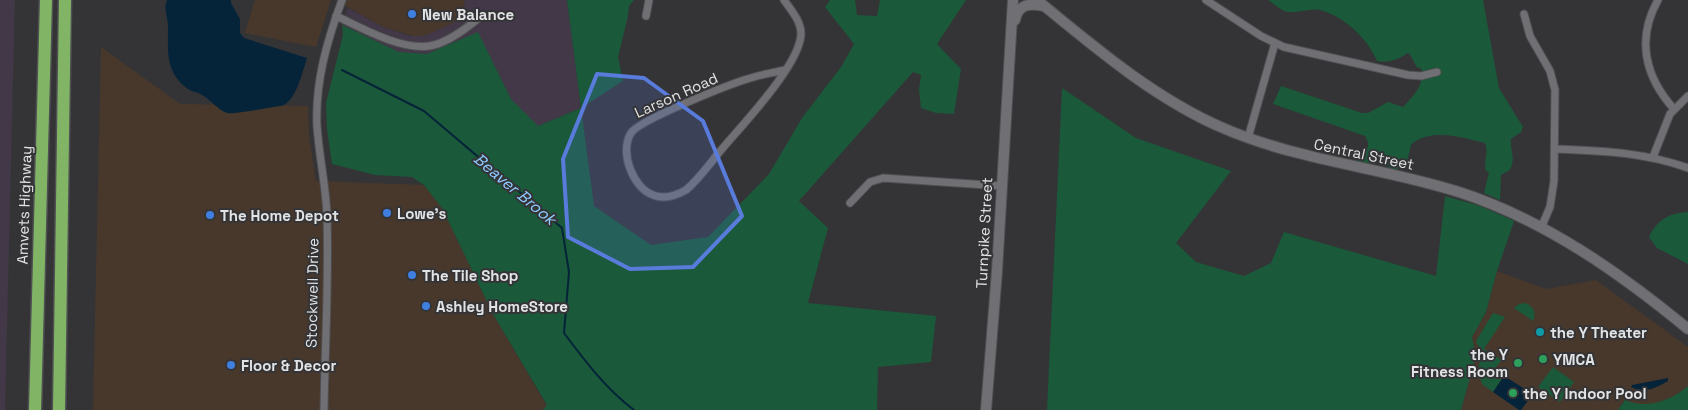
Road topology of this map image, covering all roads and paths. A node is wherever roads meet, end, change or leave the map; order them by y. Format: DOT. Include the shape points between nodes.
graph roads {
  1 [pos="46,0"];
  2 [pos="65,0"];
  3 [pos="342,0"];
  4 [pos="649,0"];
  5 [pos="784,0"];
  6 [pos="1013,0"];
  7 [pos="1206,0"];
  8 [pos="1658,0"];
  9 [pos="1036,3"];
  10 [pos="1524,14"];
  11 [pos="336,16"];
  12 [pos="646,16"];
  13 [pos="480,17"];
  14 [pos="1275,43"];
  15 [pos="1010,58"];
  16 [pos="785,70"];
  17 [pos="1436,72"];
  18 [pos="1688,96"];
  19 [pos="1674,109"];
  20 [pos="1248,138"];
  21 [pos="1556,149"];
  22 [pos="1653,157"];
  23 [pos="1688,168"];
  24 [pos="1002,186"];
  25 [pos="850,203"];
  26 [pos="1541,228"];
  27 [pos="1688,329"];
  28 [pos="35,410"];
  29 [pos="59,410"];
  30 [pos="324,410"];
  31 [pos="986,410"];
  1 -- 28 [label="highway, Amvets Highway"];
  2 -- 29 [label="highway"];
  3 -- 11 [label="street, Stockwell Drive"];
  4 -- 12 [label="street"];
  5 -- 16 [label="street, Larson Road" via="799,22 801,32 799,46"];
  6 -- 15 [label="main road, Turnpike Street"];
  7 -- 14 [label="street"];
  8 -- 19 [label="street" via="1647,29 1647,58 1656,86"];
  9 -- 15 [label="main road, Turnpike Street" via="1020,9 1016,16"];
  9 -- 20 [label="main road, Central Street" via="1166,97"];
  10 -- 21 [label="street" via="1530,36 1554,82"];
  11 -- 13 [label="street" via="394,41 418,46 439,43"];
  11 -- 30 [label="street, Stockwell Drive" via="322,65 317,105 327,216"];
  14 -- 17 [label="street" via="1296,51 1408,75"];
  14 -- 20 [label="street"];
  15 -- 24 [label="main road, Turnpike Street"];
  16 -- 16 [label="street, Larson Road" via="768,95 686,190 655,196 640,185 626,153 634,130 653,118 744,80"];
  18 -- 19 [label="street"];
  19 -- 22 [label="street"];
  20 -- 26 [label="main road, Central Street" via="1302,155 1459,192"];
  21 -- 22 [label="street"];
  21 -- 26 [label="street" via="1550,207"];
  22 -- 23 [label="street"];
  24 -- 25 [label="street" via="883,178 870,182"];
  24 -- 31 [label="main road, Turnpike Street"];
  26 -- 27 [label="main road, Central Street" via="1599,262"];
}
